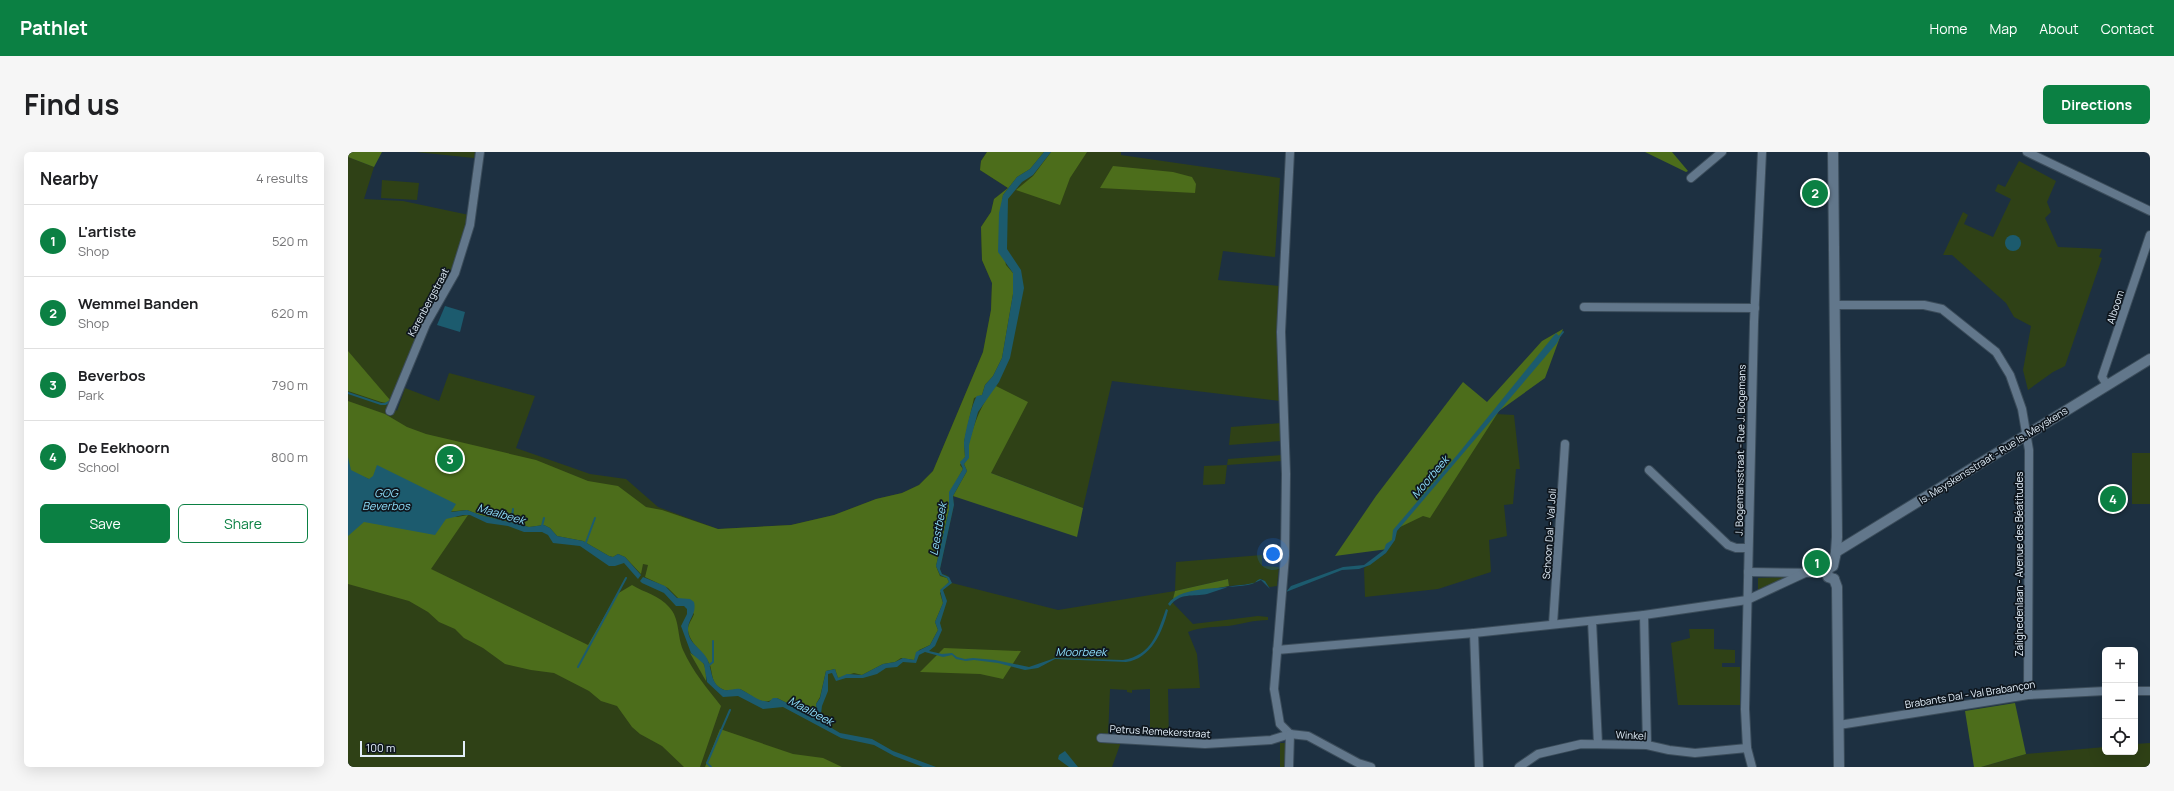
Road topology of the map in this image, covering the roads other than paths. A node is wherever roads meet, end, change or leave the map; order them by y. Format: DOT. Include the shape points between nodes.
graph roads {
  1 [pos="480,152"];
  2 [pos="1290,152"];
  3 [pos="1722,152"];
  4 [pos="1762,152"];
  5 [pos="1833,152"];
  6 [pos="2027,152"];
  7 [pos="2044,156"];
  8 [pos="1691,178"];
  9 [pos="2150,211"];
  10 [pos="2150,234"];
  11 [pos="1835,305"];
  12 [pos="1584,307"];
  13 [pos="1755,308"];
  14 [pos="2150,359"];
  15 [pos="2107,385"];
  16 [pos="390,411"];
  17 [pos="2028,434"];
  18 [pos="1565,444"];
  19 [pos="1649,470"];
  20 [pos="1748,548"];
  21 [pos="1836,552"];
  22 [pos="1748,572"];
  23 [pos="1831,572"];
  24 [pos="1805,573"];
  25 [pos="1747,600"];
  26 [pos="1644,615"];
  27 [pos="1592,621"];
  28 [pos="1553,624"];
  29 [pos="1474,633"];
  30 [pos="1277,650"];
  31 [pos="2102,691"];
  32 [pos="2138,691"];
  33 [pos="2150,691"];
  34 [pos="2028,695"];
  35 [pos="1839,725"];
  36 [pos="1290,734"];
  37 [pos="1101,738"];
  38 [pos="1598,744"];
  39 [pos="1647,745"];
  40 [pos="1747,748"];
  41 [pos="1288,767"];
  42 [pos="1371,767"];
  43 [pos="1479,767"];
  44 [pos="1519,767"];
  45 [pos="1752,767"];
  46 [pos="1839,767"];
  1 -- 16 [label="street, Karenbergstraat" via="470,224 458,266 446,292 426,324"];
  2 -- 30 [label="street" via="1281,332 1286,474 1285,556"];
  3 -- 8 [label="street"];
  4 -- 13 [label="street, J. Bogemansstraat - Rue J. Bogemans"];
  5 -- 11 [label="street"];
  6 -- 7 [label="street"];
  7 -- 9 [label="street"];
  10 -- 15 [label="street, Alboom" via="2102,377"];
  11 -- 17 [label="street, Zalighedenlaan - Avenue des Béatitudes" via="1924,305 1942,309 1952,315 1996,352 2004,363 2016,390"];
  11 -- 21 [label="street"];
  12 -- 13 [label="street"];
  13 -- 20 [label="street, J. Bogemansstraat - Rue J. Bogemans"];
  14 -- 15 [label="street, Is. Meyskensstraat - Rue Is. Meyskens"];
  15 -- 17 [label="street, Is. Meyskensstraat - Rue Is. Meyskens"];
  17 -- 21 [label="street, Is. Meyskensstraat - Rue Is. Meyskens"];
  17 -- 34 [label="street, Zalighedenlaan - Avenue des Béatitudes"];
  18 -- 28 [label="street, Schoon Dal - Val Joli"];
  19 -- 20 [label="street" via="1728,545"];
  20 -- 22 [label="street, J. Bogemansstraat - Rue J. Bogemans"];
  21 -- 23 [label="street"];
  22 -- 24 [label="street"];
  22 -- 25 [label="street, J. Bogemansstraat - Rue J. Bogemans"];
  23 -- 24 [label="street"];
  23 -- 35 [label="street" via="1837,587"];
  24 -- 25 [label="street"];
  25 -- 26 [label="street"];
  25 -- 40 [label="street, J. Bogemansstraat - Rue J. Bogemans"];
  26 -- 27 [label="street"];
  26 -- 39 [label="street"];
  27 -- 28 [label="street"];
  27 -- 38 [label="street"];
  28 -- 29 [label="street"];
  29 -- 30 [label="street"];
  29 -- 43 [label="street"];
  30 -- 36 [label="street" via="1274,689 1276,710 1280,724"];
  31 -- 34 [label="street, Brabants Dal - Val Brabançon"];
  32 -- 33 [label="street"];
  34 -- 35 [label="street, Brabants Dal - Val Brabançon"];
  35 -- 46 [label="street"];
  36 -- 37 [label="street, Petrus Remekerstraat" via="1271,740 1205,744"];
  36 -- 41 [label="street"];
  36 -- 42 [label="street" via="1308,736 1358,763"];
  38 -- 39 [label="street, Winkel"];
  38 -- 44 [label="street, Winkel" via="1581,744 1544,752"];
  39 -- 40 [label="street, Winkel" via="1695,753"];
  40 -- 45 [label="street, J. Bogemansstraat - Rue J. Bogemans"];
}
